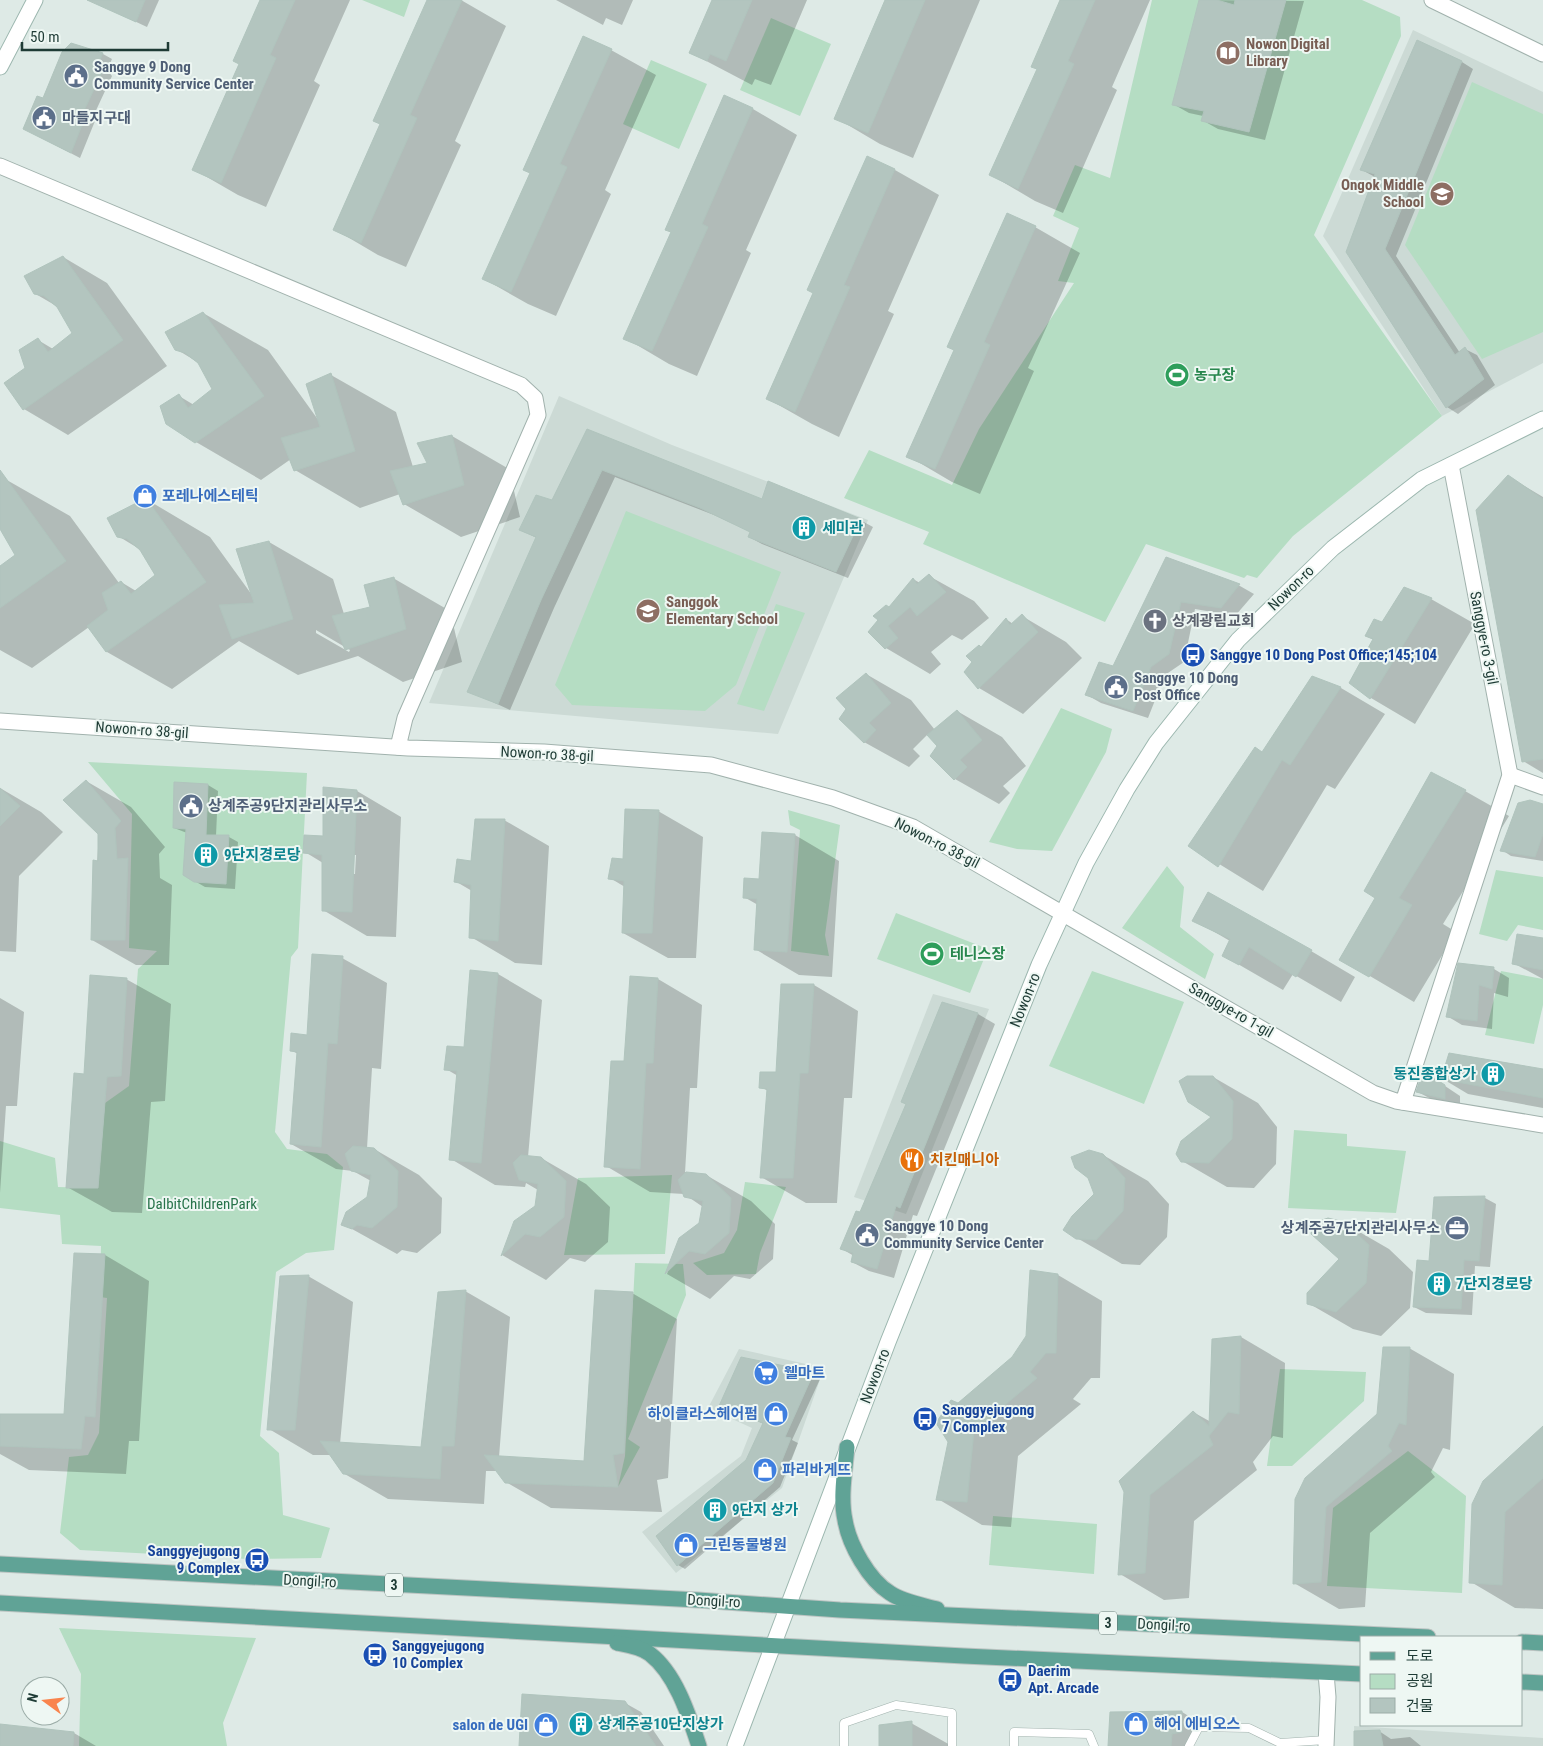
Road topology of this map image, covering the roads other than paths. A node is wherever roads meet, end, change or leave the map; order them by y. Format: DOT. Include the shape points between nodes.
graph roads {
  1 [pos="35,0"];
  2 [pos="1432,0"];
  3 [pos="1543,54"];
  4 [pos="0,67"];
  5 [pos="0,166"];
  6 [pos="1543,419"];
  7 [pos="1451,465"];
  8 [pos="0,721"];
  9 [pos="398,747"];
  10 [pos="1510,775"];
  11 [pos="1543,787"];
  12 [pos="1062,912"];
  13 [pos="1403,1102"];
  14 [pos="1543,1125"];
  15 [pos="847,1448"];
  16 [pos="0,1564"];
  17 [pos="0,1603"];
  18 [pos="787,1605"];
  19 [pos="955,1616"];
  20 [pos="556,1632"];
  21 [pos="1405,1636"];
  22 [pos="1523,1642"];
  23 [pos="1543,1643"];
  24 [pos="772,1645"];
  25 [pos="1326,1673"];
  26 [pos="1360,1674"];
  27 [pos="1523,1682"];
  28 [pos="1543,1683"];
  29 [pos="1326,1743"];
  30 [pos="1280,1744"];
  31 [pos="699,1746"];
  32 [pos="735,1746"];
  33 [pos="844,1746"];
  34 [pos="952,1746"];
  35 [pos="1014,1746"];
  36 [pos="1094,1746"];
  37 [pos="1189,1746"];
  1 -- 4 [label="street"];
  2 -- 3 [label="street"];
  5 -- 9 [label="street" via="521,385 535,398 538,415 405,718"];
  6 -- 7 [label="street, Nowon-ro"];
  7 -- 10 [label="street, Sanggye-ro 3-gil"];
  7 -- 12 [label="street, Nowon-ro" via="1422,478 1333,548 1238,640 1156,743 1127,789"];
  8 -- 9 [label="street, Nowon-ro 38-gil"];
  9 -- 12 [label="street, Nowon-ro 38-gil" via="544,752 712,765 833,798 913,827"];
  10 -- 11 [label="street"];
  10 -- 13 [label="street"];
  12 -- 13 [label="street, Sanggye-ro 1-gil" via="1373,1093"];
  12 -- 15 [label="street, Nowon-ro"];
  13 -- 14 [label="street, Sanggye-ro 1-gil"];
  15 -- 18 [label="street, Nowon-ro"];
  15 -- 19 [label="main road" via="843,1499 845,1521 867,1570 891,1594"];
  16 -- 18 [label="main road, Dongil-ro / 3"];
  17 -- 20 [label="main road"];
  18 -- 19 [label="main road, Dongil-ro / 3"];
  18 -- 24 [label="street, Nowon-ro"];
  19 -- 21 [label="main road, Dongil-ro / 3"];
  20 -- 24 [label="main road"];
  20 -- 31 [label="main road" via="649,1653 666,1672 678,1694"];
  22 -- 23 [label="main road"];
  24 -- 25 [label="main road"];
  24 -- 32 [label="street, Nowon-ro"];
  25 -- 26 [label="main road"];
  25 -- 29 [label="street"];
  27 -- 28 [label="main road"];
  29 -- 30 [label="lane"];
  30 -- 37 [label="lane" via="1249,1728 1199,1727"];
  33 -- 34 [label="lane" via="844,1723 896,1705 952,1713"];
  35 -- 36 [label="lane" via="1014,1732 1089,1734"];
}
